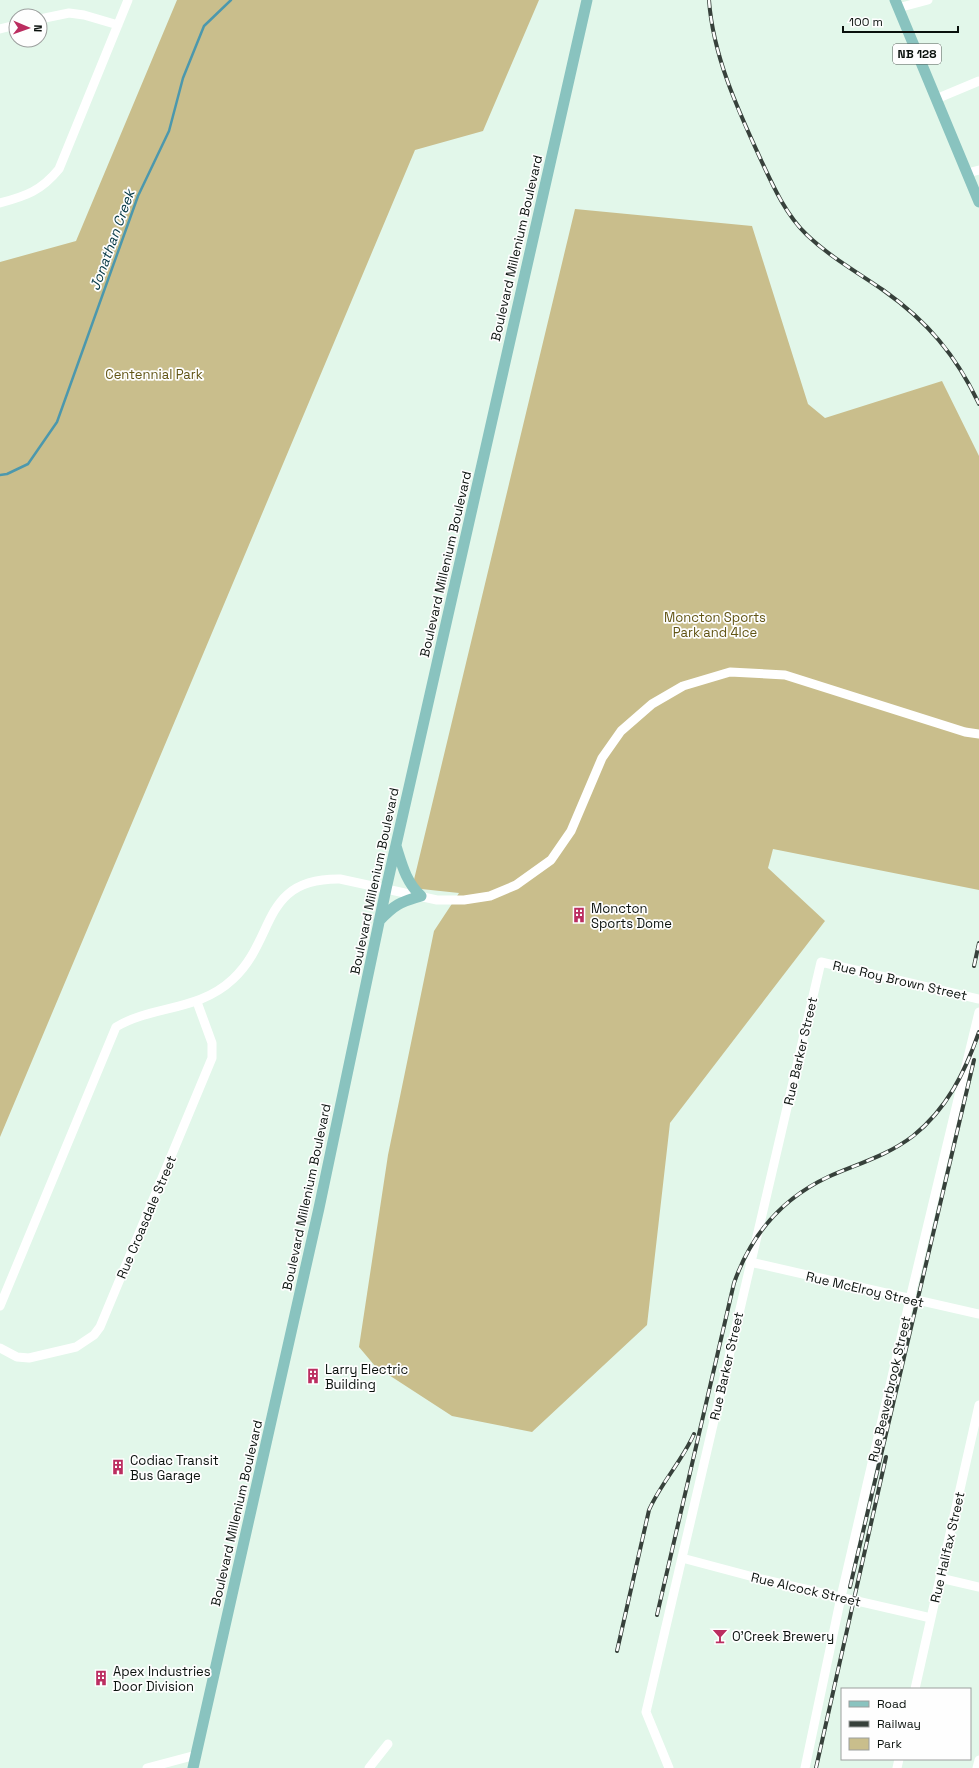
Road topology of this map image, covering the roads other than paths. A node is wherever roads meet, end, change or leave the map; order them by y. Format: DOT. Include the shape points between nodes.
graph roads {
  1 [pos="128,0"];
  2 [pos="587,0"];
  3 [pos="928,0"];
  4 [pos="896,4"];
  5 [pos="48,17"];
  6 [pos="118,25"];
  7 [pos="979,81"];
  8 [pos="936,99"];
  9 [pos="979,170"];
  10 [pos="967,173"];
  11 [pos="979,202"];
  12 [pos="0,203"];
  13 [pos="979,734"];
  14 [pos="396,845"];
  15 [pos="386,889"];
  16 [pos="421,896"];
  17 [pos="379,922"];
  18 [pos="821,962"];
  19 [pos="979,999"];
  20 [pos="197,1002"];
  21 [pos="979,1012"];
  22 [pos="750,1262"];
  23 [pos="910,1299"];
  24 [pos="0,1306"];
  25 [pos="979,1314"];
  26 [pos="0,1348"];
  27 [pos="979,1405"];
  28 [pos="682,1558"];
  29 [pos="940,1578"];
  30 [pos="979,1587"];
  31 [pos="841,1597"];
  32 [pos="931,1618"];
  33 [pos="915,1688"];
  34 [pos="388,1744"];
  35 [pos="196,1755"];
  36 [pos="979,1760"];
  37 [pos="147,1768"];
  38 [pos="193,1768"];
  39 [pos="370,1768"];
  40 [pos="669,1768"];
  41 [pos="804,1768"];
  42 [pos="977,1768"];
  1 -- 6 [label="street"];
  2 -- 14 [label="main road, Boulevard Millenium Boulevard"];
  3 -- 4 [label="street"];
  4 -- 8 [label="main road, NB 128"];
  5 -- 6 [label="street" via="69,13"];
  6 -- 12 [label="street" via="59,169 34,193"];
  7 -- 8 [label="street"];
  8 -- 10 [label="main road, NB 128"];
  9 -- 10 [label="street"];
  10 -- 11 [label="main road, NB 128"];
  13 -- 16 [label="street" via="965,732 785,675 730,672 683,686 652,704 621,731 602,758 571,831 551,860 516,885 490,896 464,900 437,900"];
  14 -- 15 [label="main road, Boulevard Millenium Boulevard"];
  14 -- 16 [label="main road" via="408,880"];
  15 -- 16 [label="street"];
  15 -- 17 [label="main road, Boulevard Millenium Boulevard"];
  15 -- 20 [label="street" via="340,878 309,881 294,888 272,913 243,968 217,991"];
  16 -- 17 [label="main road" via="392,907"];
  17 -- 35 [label="main road, Boulevard Millenium Boulevard" via="319,1208"];
  18 -- 19 [label="street, Rue Roy Brown Street"];
  18 -- 22 [label="street, Rue Barker Street"];
  20 -- 24 [label="street" via="129,1019 116,1027 111,1034"];
  20 -- 26 [label="street, Rue Croasdale Street" via="212,1043 212,1058 100,1327 94,1335 76,1346 29,1358 17,1357"];
  21 -- 23 [label="street, Rue Beaverbrook Street"];
  22 -- 23 [label="street, Rue McElroy Street"];
  22 -- 28 [label="street, Rue Barker Street"];
  23 -- 25 [label="street, Rue McElroy Street"];
  23 -- 31 [label="street, Rue Beaverbrook Street"];
  27 -- 29 [label="street, Rue Halifax Street"];
  28 -- 31 [label="street, Rue Alcock Street"];
  28 -- 40 [label="street, Rue Barker Street" via="646,1712"];
  29 -- 30 [label="street"];
  29 -- 32 [label="street, Rue Halifax Street"];
  31 -- 32 [label="street, Rue Alcock Street"];
  31 -- 41 [label="street, Rue Beaverbrook Street"];
  32 -- 33 [label="street, Rue Halifax Street"];
  34 -- 39 [label="street"];
  35 -- 37 [label="street"];
  35 -- 38 [label="main road, Boulevard Millenium Boulevard"];
  36 -- 42 [label="street"];
}
